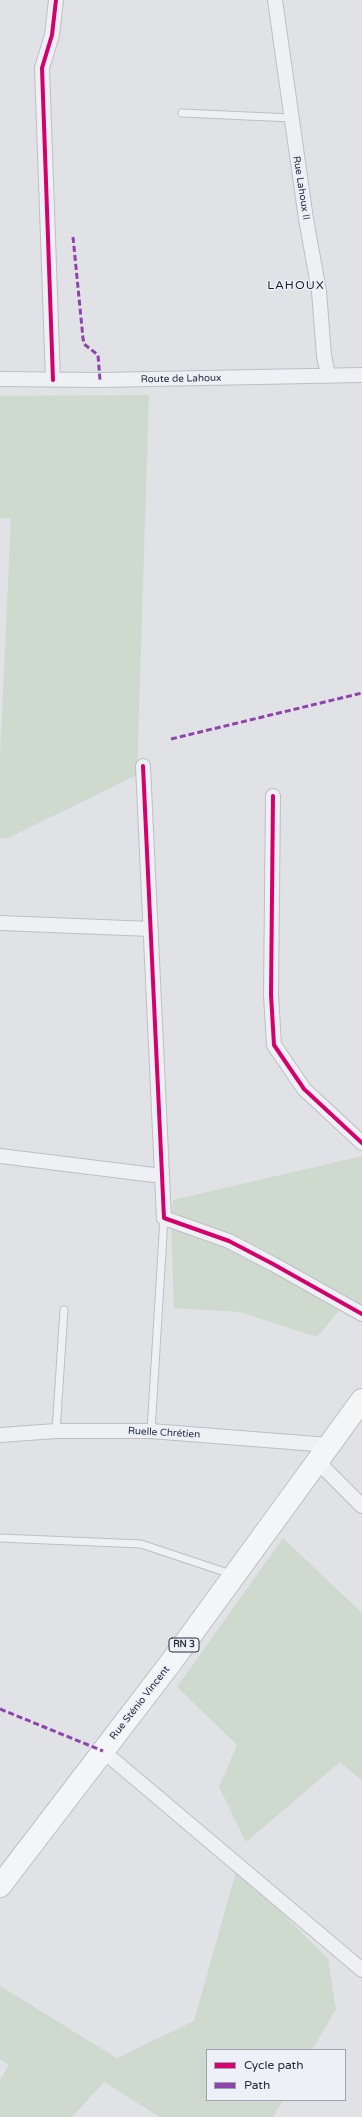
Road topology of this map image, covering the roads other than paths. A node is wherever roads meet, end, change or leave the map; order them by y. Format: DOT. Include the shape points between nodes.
graph roads {
  1 [pos="56,0"];
  2 [pos="275,0"];
  3 [pos="182,113"];
  4 [pos="291,118"];
  5 [pos="328,375"];
  6 [pos="362,375"];
  7 [pos="0,379"];
  8 [pos="53,380"];
  9 [pos="143,766"];
  10 [pos="273,796"];
  11 [pos="0,923"];
  12 [pos="151,929"];
  13 [pos="362,1143"];
  14 [pos="0,1156"];
  15 [pos="162,1176"];
  16 [pos="164,1218"];
  17 [pos="64,1310"];
  18 [pos="362,1314"];
  19 [pos="360,1408"];
  20 [pos="56,1431"];
  21 [pos="151,1432"];
  22 [pos="0,1435"];
  23 [pos="323,1453"];
  24 [pos="362,1506"];
  25 [pos="0,1538"];
  26 [pos="235,1576"];
  27 [pos="103,1751"];
  28 [pos="0,1886"];
  29 [pos="362,1970"];
  1 -- 8 [label="street" via="54,27 42,68"];
  2 -- 4 [label="street, Rue Lahoux II"];
  3 -- 4 [label="lane"];
  4 -- 5 [label="street, Rue Lahoux II" via="319,291"];
  5 -- 6 [label="street, Route de Lahoux"];
  5 -- 8 [label="street, Route de Lahoux"];
  7 -- 8 [label="street, Route de Lahoux"];
  9 -- 12 [label="street"];
  10 -- 13 [label="street" via="270,996 274,1046 304,1089"];
  11 -- 12 [label="street"];
  12 -- 15 [label="street"];
  14 -- 15 [label="street"];
  15 -- 16 [label="street"];
  16 -- 18 [label="street" via="229,1241"];
  16 -- 21 [label="lane"];
  17 -- 20 [label="lane"];
  19 -- 23 [label="main road, Rue Sténio Vincent / RN 3"];
  20 -- 21 [label="street, Ruelle Chrétien"];
  20 -- 22 [label="street, Ruelle Chrétien"];
  21 -- 23 [label="street, Ruelle Chrétien"];
  23 -- 24 [label="street"];
  23 -- 26 [label="main road, Rue Sténio Vincent / RN 3"];
  25 -- 26 [label="lane" via="141,1544"];
  26 -- 27 [label="main road, Rue Sténio Vincent / RN 3"];
  27 -- 28 [label="main road, Rue Sténio Vincent / RN 3"];
  27 -- 29 [label="street"];
}
